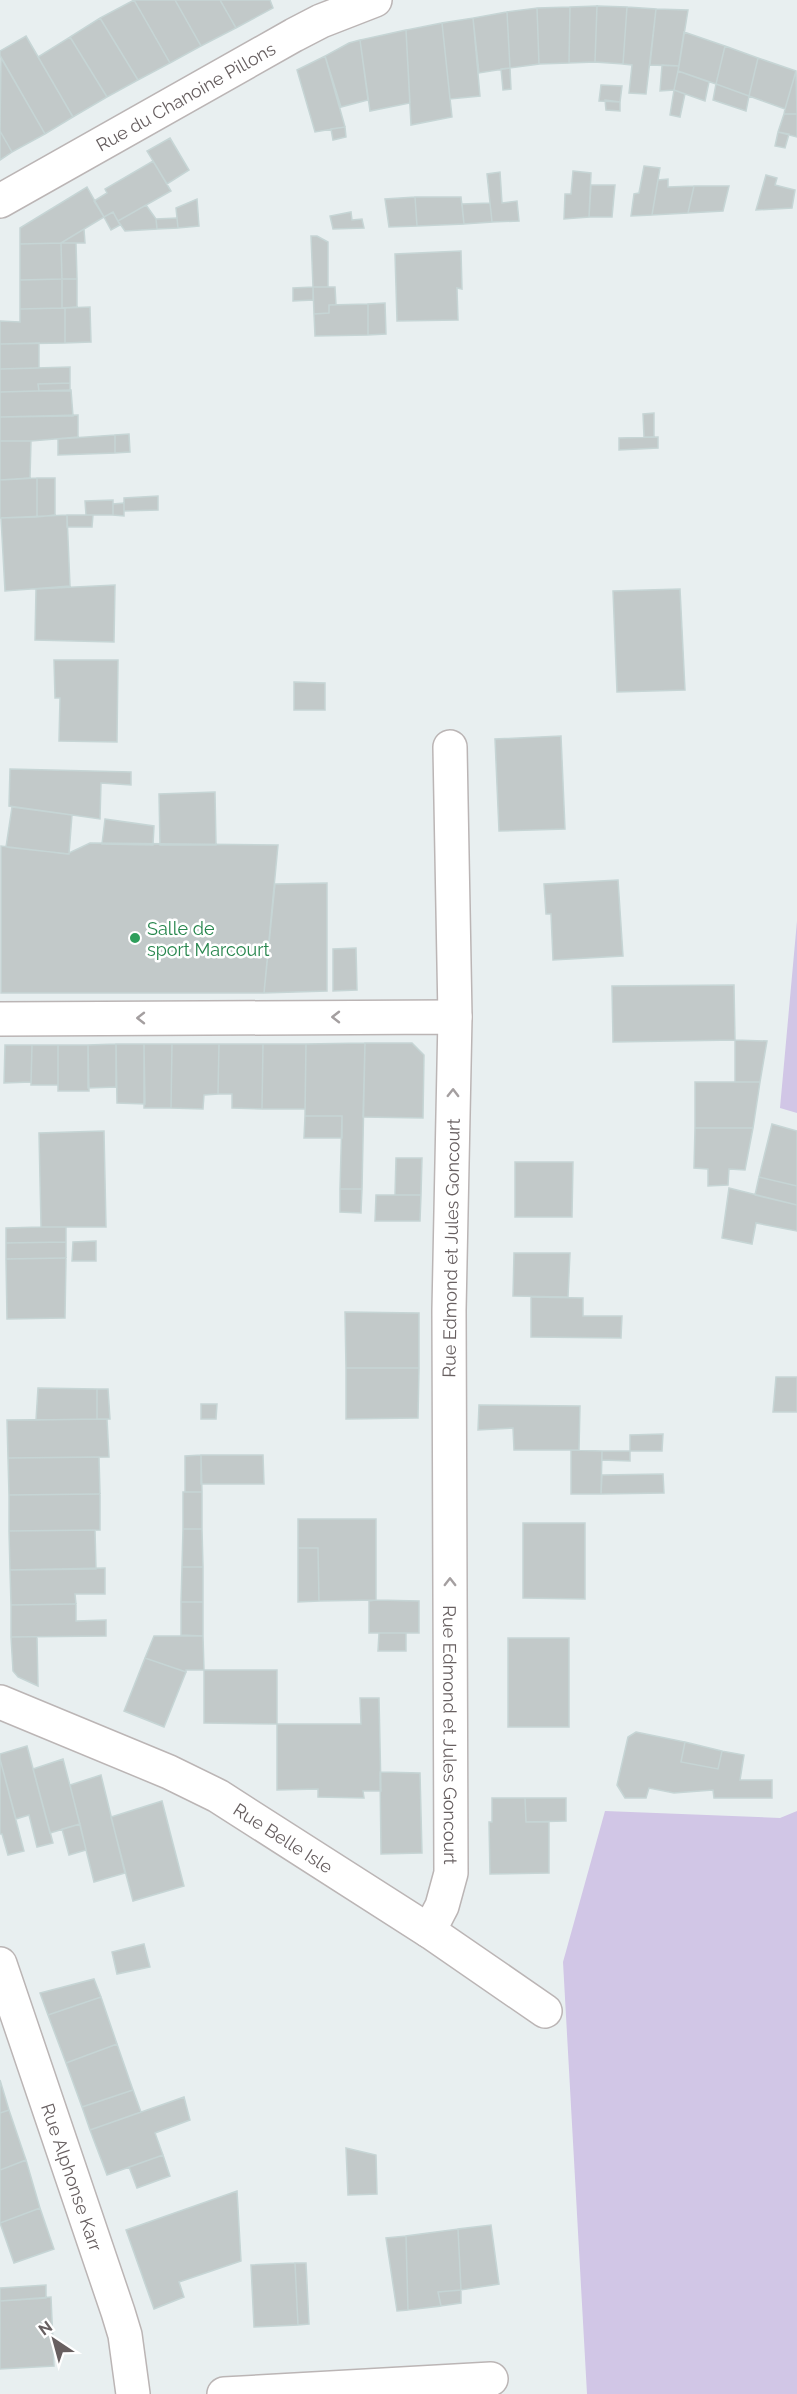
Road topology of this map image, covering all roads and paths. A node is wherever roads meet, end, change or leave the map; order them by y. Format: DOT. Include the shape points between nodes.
graph roads {
  1 [pos="375,0"];
  2 [pos="0,201"];
  3 [pos="450,747"];
  4 [pos="455,1017"];
  5 [pos="0,1019"];
  6 [pos="0,1702"];
  7 [pos="429,1931"];
  8 [pos="0,1964"];
  9 [pos="545,2010"];
  10 [pos="491,2379"];
  11 [pos="133,2394"];
  12 [pos="224,2394"];
  1 -- 2 [label="street, Rue du Chanoine Pillons" via="286,39"];
  3 -- 4 [label="street, Rue Edmond et Jules Goncourt"];
  4 -- 5 [label="street, one-way"];
  7 -- 4 [label="street, Rue Edmond et Jules Goncourt, one-way" via="445,1898 451,1873 449,1310"];
  6 -- 7 [label="street, Rue Belle Isle" via="218,1796"];
  7 -- 9 [label="street, Rue Belle Isle"];
  8 -- 11 [label="street, Rue Alphonse Karr" via="118,2312"];
  10 -- 12 [label="street"];
}
